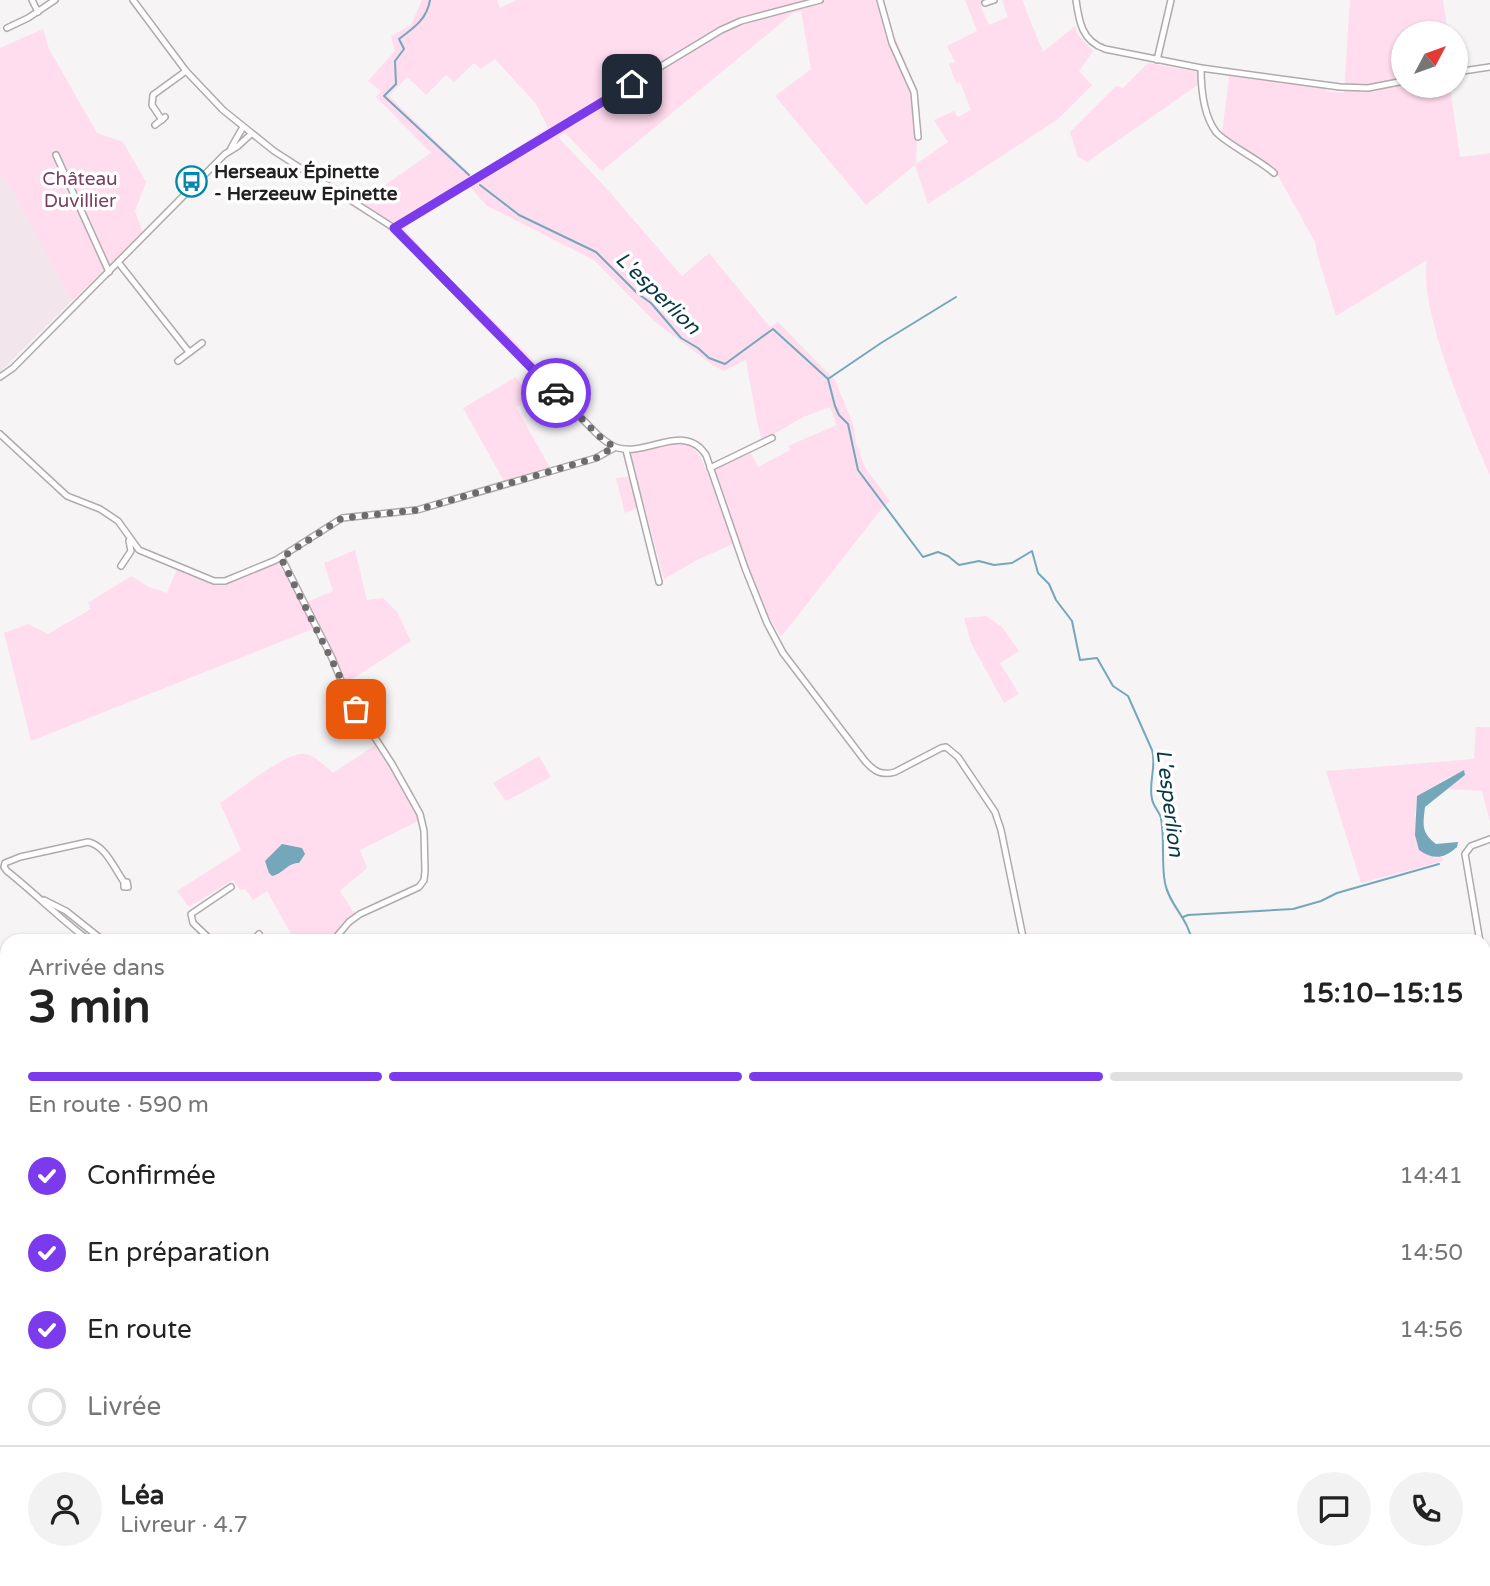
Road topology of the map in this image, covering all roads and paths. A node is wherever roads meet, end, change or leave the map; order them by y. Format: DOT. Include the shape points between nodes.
graph roads {
  1 [pos="32,0"];
  2 [pos="55,0"];
  3 [pos="133,0"];
  4 [pos="820,0"];
  5 [pos="880,0"];
  6 [pos="994,0"];
  7 [pos="1076,0"];
  8 [pos="1171,0"];
  9 [pos="985,4"];
  10 [pos="38,12"];
  11 [pos="7,28"];
  12 [pos="1157,60"];
  13 [pos="1490,67"];
  14 [pos="1201,68"];
  15 [pos="1468,70"];
  16 [pos="186,71"];
  17 [pos="1391,84"];
  18 [pos="155,125"];
  19 [pos="243,127"];
  20 [pos="251,134"];
  21 [pos="918,137"];
  22 [pos="231,148"];
  23 [pos="56,155"];
  24 [pos="1274,173"];
  25 [pos="394,228"];
  26 [pos="118,262"];
  27 [pos="109,272"];
  28 [pos="202,343"];
  29 [pos="190,352"];
  30 [pos="178,361"];
  31 [pos="0,377"];
  32 [pos="0,434"];
  33 [pos="772,438"];
  34 [pos="614,447"];
  35 [pos="626,450"];
  36 [pos="710,468"];
  37 [pos="129,538"];
  38 [pos="281,558"];
  39 [pos="121,566"];
  40 [pos="659,582"];
  41 [pos="1490,839"];
  42 [pos="124,882"];
  43 [pos="231,887"];
  44 [pos="41,899"];
  45 [pos="80,934"];
  46 [pos="95,934"];
  47 [pos="205,934"];
  48 [pos="339,934"];
  49 [pos="1022,934"];
  50 [pos="1479,934"];
  1 -- 10 [label="street"];
  2 -- 10 [label="street"];
  3 -- 16 [label="street"];
  4 -- 25 [label="street" via="722,30"];
  5 -- 21 [label="street" via="892,43 914,92"];
  6 -- 9 [label="street"];
  7 -- 12 [label="street" via="1080,25 1092,43"];
  8 -- 12 [label="street"];
  10 -- 11 [label="street"];
  12 -- 14 [label="street"];
  13 -- 15 [label="street"];
  14 -- 17 [label="street" via="1340,88"];
  14 -- 24 [label="street" via="1204,102 1216,132"];
  16 -- 18 [label="street" via="153,95 152,105 163,119"];
  16 -- 19 [label="street"];
  19 -- 20 [label="street"];
  19 -- 22 [label="street"];
  20 -- 22 [label="street"];
  20 -- 25 [label="street"];
  22 -- 26 [label="street"];
  23 -- 27 [label="street"];
  25 -- 34 [label="street"];
  26 -- 27 [label="street"];
  26 -- 29 [label="street"];
  27 -- 31 [label="street"];
  28 -- 29 [label="street"];
  29 -- 30 [label="street"];
  32 -- 37 [label="street" via="67,496 118,521"];
  33 -- 36 [label="street"];
  34 -- 35 [label="street"];
  34 -- 38 [label="street" via="596,458 417,510 342,518"];
  35 -- 36 [label="street" via="687,439 700,446"];
  35 -- 40 [label="street"];
  36 -- 49 [label="street" via="767,623 783,653 865,761 887,774 946,747 988,800 1001,830"];
  37 -- 38 [label="street" via="147,555 214,581 225,582"];
  37 -- 39 [label="street" via="131,551"];
  38 -- 48 [label="street" via="346,693 415,801 424,831 425,871 419,887 360,914"];
  41 -- 50 [label="street" via="1471,846 1465,854"];
  42 -- 44 [label="street" via="104,851 88,842 8,860 4,867"];
  43 -- 47 [label="street" via="191,914"];
  44 -- 45 [label="street"];
  44 -- 46 [label="street" via="66,911"];
}
